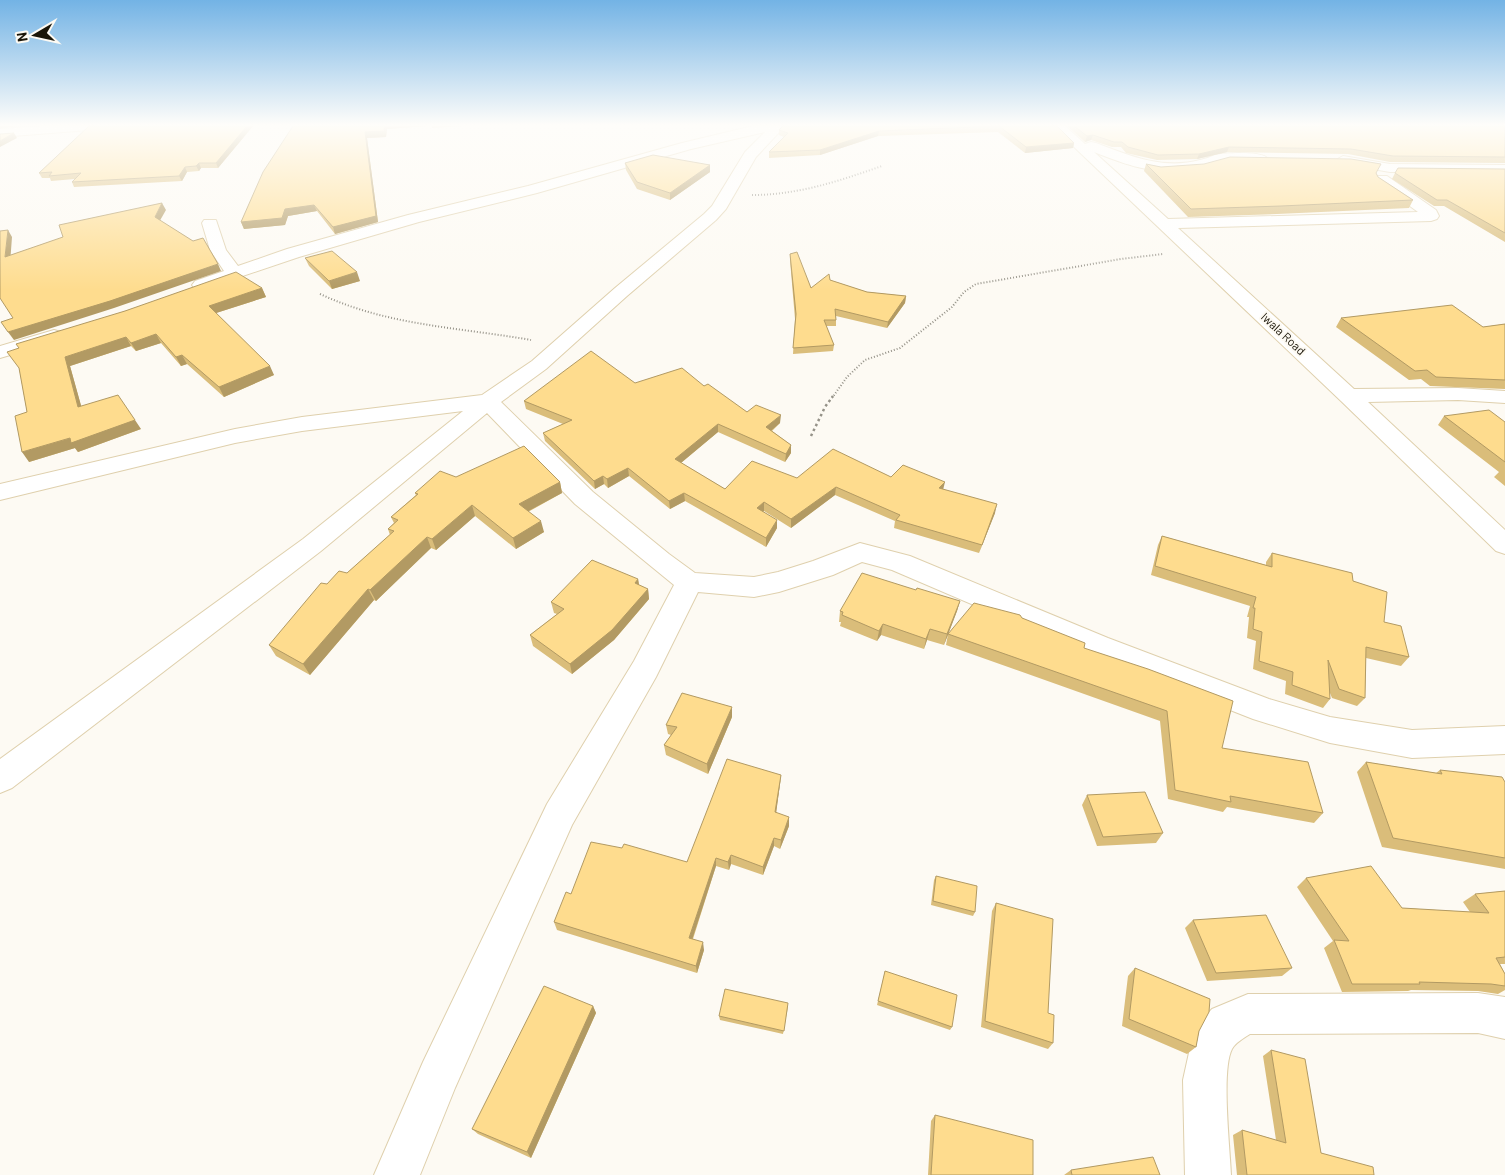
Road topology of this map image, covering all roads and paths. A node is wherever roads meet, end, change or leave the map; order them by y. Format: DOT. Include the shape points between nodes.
graph roads {
  1 [pos="564,181"];
  2 [pos="735,181"];
  3 [pos="840,181"];
  4 [pos="1119,181"];
  5 [pos="1382,181"];
  6 [pos="727,194"];
  7 [pos="210,223"];
  8 [pos="1165,224"];
  9 [pos="1194,251"];
  10 [pos="234,273"];
  11 [pos="187,290"];
  12 [pos="320,294"];
  13 [pos="65,332"];
  14 [pos="561,345"];
  15 [pos="0,352"];
  16 [pos="1349,396"];
  17 [pos="1505,397"];
  18 [pos="488,401"];
  19 [pos="810,436"];
  20 [pos="0,492"];
  21 [pos="1505,545"];
  22 [pos="689,582"];
  23 [pos="1505,740"];
  24 [pos="0,778"];
  25 [pos="1505,1018"];
  26 [pos="397,1175"];
  27 [pos="1208,1175"];
  1 -- 10 [label="street" via="414,218"];
  2 -- 6 [label="street"];
  3 -- 6 [label="path" via="793,193"];
  4 -- 8 [label="street, Iwala Road"];
  5 -- 8 [label="street" via="1430,216"];
  6 -- 14 [label="street" via="710,217"];
  7 -- 10 [label="street" via="218,250"];
  8 -- 9 [label="street, Iwala Road"];
  9 -- 16 [label="street, Iwala Road"];
  9 -- 19 [label="path" via="1121,259 976,284 900,348 865,360 847,377 825,407"];
  10 -- 11 [label="street"];
  12 -- 14 [label="path" via="369,315"];
  13 -- 15 [label="street"];
  14 -- 18 [label="street"];
  16 -- 17 [label="street" via="1458,394"];
  16 -- 21 [label="street, Iwala Road"];
  18 -- 20 [label="street" via="302,424 235,436"];
  18 -- 22 [label="street" via="584,498"];
  18 -- 24 [label="street" via="312,545"];
  22 -- 23 [label="street" via="754,587 823,568 860,552 872,554 910,566 1098,646 1264,710 1330,730 1412,744"];
  22 -- 26 [label="street" via="645,669 559,816 438,1077"];
  25 -- 27 [label="street" via="1478,1013 1248,1014 1227,1024 1213,1039 1205,1080"];
}
